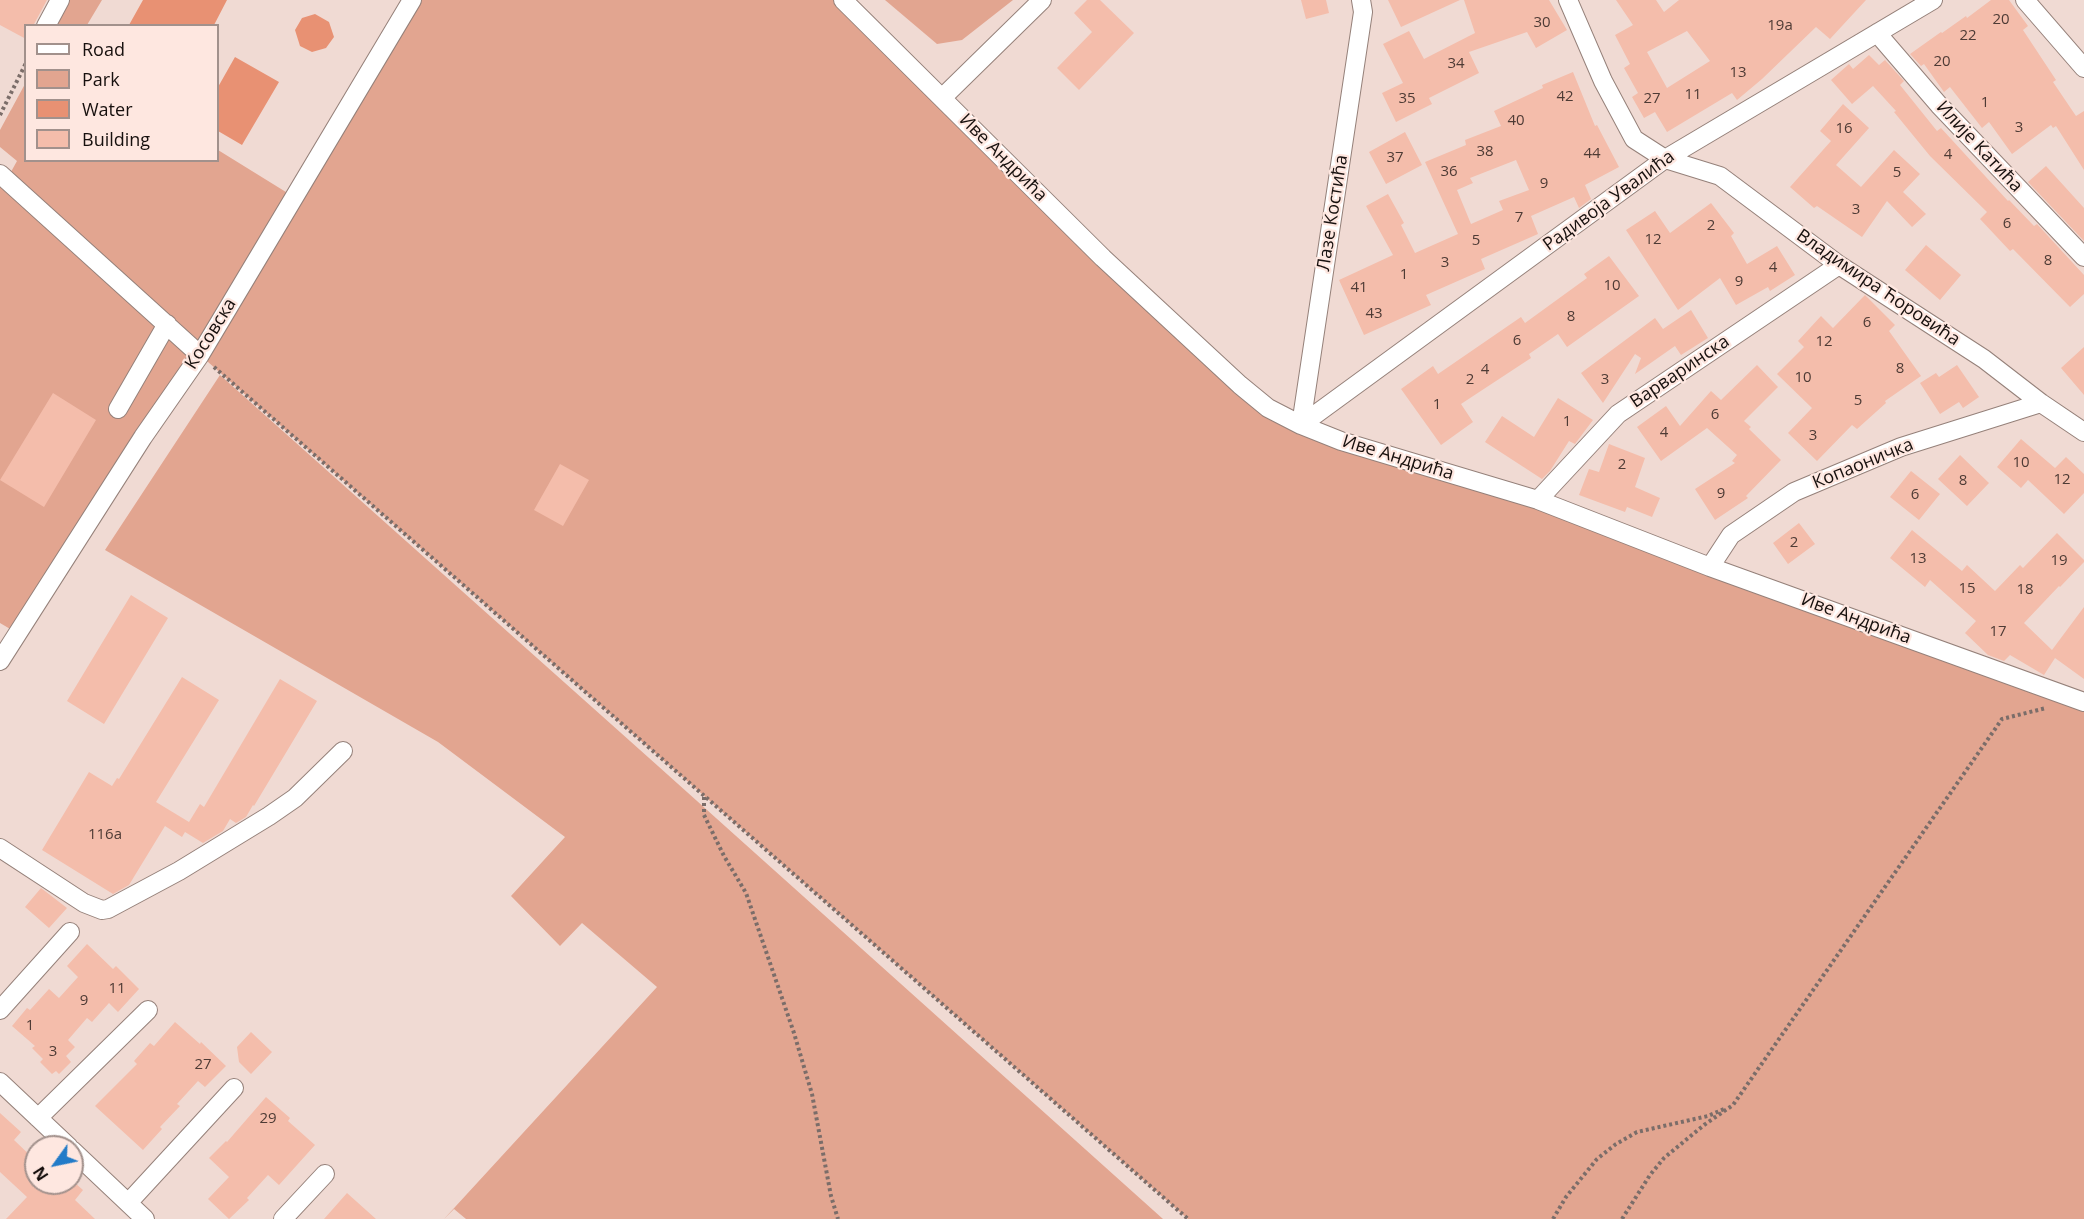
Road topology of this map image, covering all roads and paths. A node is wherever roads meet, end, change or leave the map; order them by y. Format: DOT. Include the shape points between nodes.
graph roads {
  1 [pos="60,0"];
  2 [pos="412,0"];
  3 [pos="843,0"];
  4 [pos="1042,0"];
  5 [pos="1361,0"];
  6 [pos="1568,0"];
  7 [pos="1933,0"];
  8 [pos="2025,0"];
  9 [pos="47,24"];
  10 [pos="1877,33"];
  11 [pos="24,67"];
  12 [pos="2084,68"];
  13 [pos="942,98"];
  14 [pos="0,115"];
  15 [pos="1665,159"];
  16 [pos="0,174"];
  17 [pos="2084,257"];
  18 [pos="1839,265"];
  19 [pos="167,324"];
  20 [pos="200,355"];
  21 [pos="2041,403"];
  22 [pos="118,409"];
  23 [pos="1301,425"];
  24 [pos="2084,432"];
  25 [pos="1538,500"];
  26 [pos="1710,567"];
  27 [pos="0,661"];
  28 [pos="2082,697"];
  29 [pos="343,751"];
  30 [pos="704,796"];
  31 [pos="0,848"];
  32 [pos="70,932"];
  33 [pos="0,1010"];
  34 [pos="148,1010"];
  35 [pos="0,1082"];
  36 [pos="234,1088"];
  37 [pos="1733,1105"];
  38 [pos="38,1118"];
  39 [pos="56,1135"];
  40 [pos="84,1161"];
  41 [pos="325,1174"];
  42 [pos="128,1203"];
  43 [pos="145,1219"];
  44 [pos="283,1219"];
  45 [pos="838,1219"];
  46 [pos="1188,1219"];
  47 [pos="1553,1219"];
  48 [pos="1622,1219"];
  1 -- 9 [label="street"];
  2 -- 20 [label="street, Косовска"];
  3 -- 13 [label="street, Иве Андрића"];
  4 -- 13 [label="street"];
  5 -- 23 [label="street, Лазе Костића" via="1363,12"];
  6 -- 15 [label="street, Владимира Ћоровића" via="1603,81 1634,139"];
  7 -- 10 [label="street, Радивоја Увалића"];
  8 -- 12 [label="street"];
  10 -- 15 [label="street, Радивоја Увалића"];
  10 -- 17 [label="street, Илије Катића" via="1939,105"];
  11 -- 14 [label="path"];
  13 -- 23 [label="street, Иве Андрића" via="1103,258 1240,385 1268,408"];
  15 -- 18 [label="street, Владимира Ћоровића" via="1720,176"];
  15 -- 23 [label="street, Радивоја Увалића"];
  16 -- 19 [label="street"];
  18 -- 21 [label="street, Владимира Ћоровића"];
  18 -- 25 [label="street, Варваринска" via="1618,414"];
  19 -- 20 [label="street"];
  19 -- 22 [label="street"];
  20 -- 27 [label="street, Косовска"];
  20 -- 30 [label="path"];
  21 -- 24 [label="street, Владимира Ћоровића"];
  21 -- 26 [label="street, Копаоничка" via="1901,447 1794,492 1731,535"];
  23 -- 25 [label="street, Иве Андрића" via="1341,441"];
  25 -- 26 [label="street, Иве Андрића"];
  26 -- 28 [label="street, Иве Андрића"];
  28 -- 37 [label="path" via="2002,719"];
  29 -- 31 [label="street" via="295,798 269,816 108,909 84,903"];
  30 -- 45 [label="path" via="704,815 746,893 794,1033 812,1094"];
  30 -- 46 [label="path"];
  32 -- 33 [label="street"];
  34 -- 38 [label="street"];
  35 -- 38 [label="street"];
  36 -- 42 [label="street"];
  37 -- 47 [label="path" via="1708,1116 1637,1132 1616,1144 1566,1197"];
  37 -- 48 [label="path" via="1664,1158"];
  38 -- 39 [label="street"];
  40 -- 42 [label="street"];
  41 -- 44 [label="street"];
  42 -- 43 [label="street"];
}
